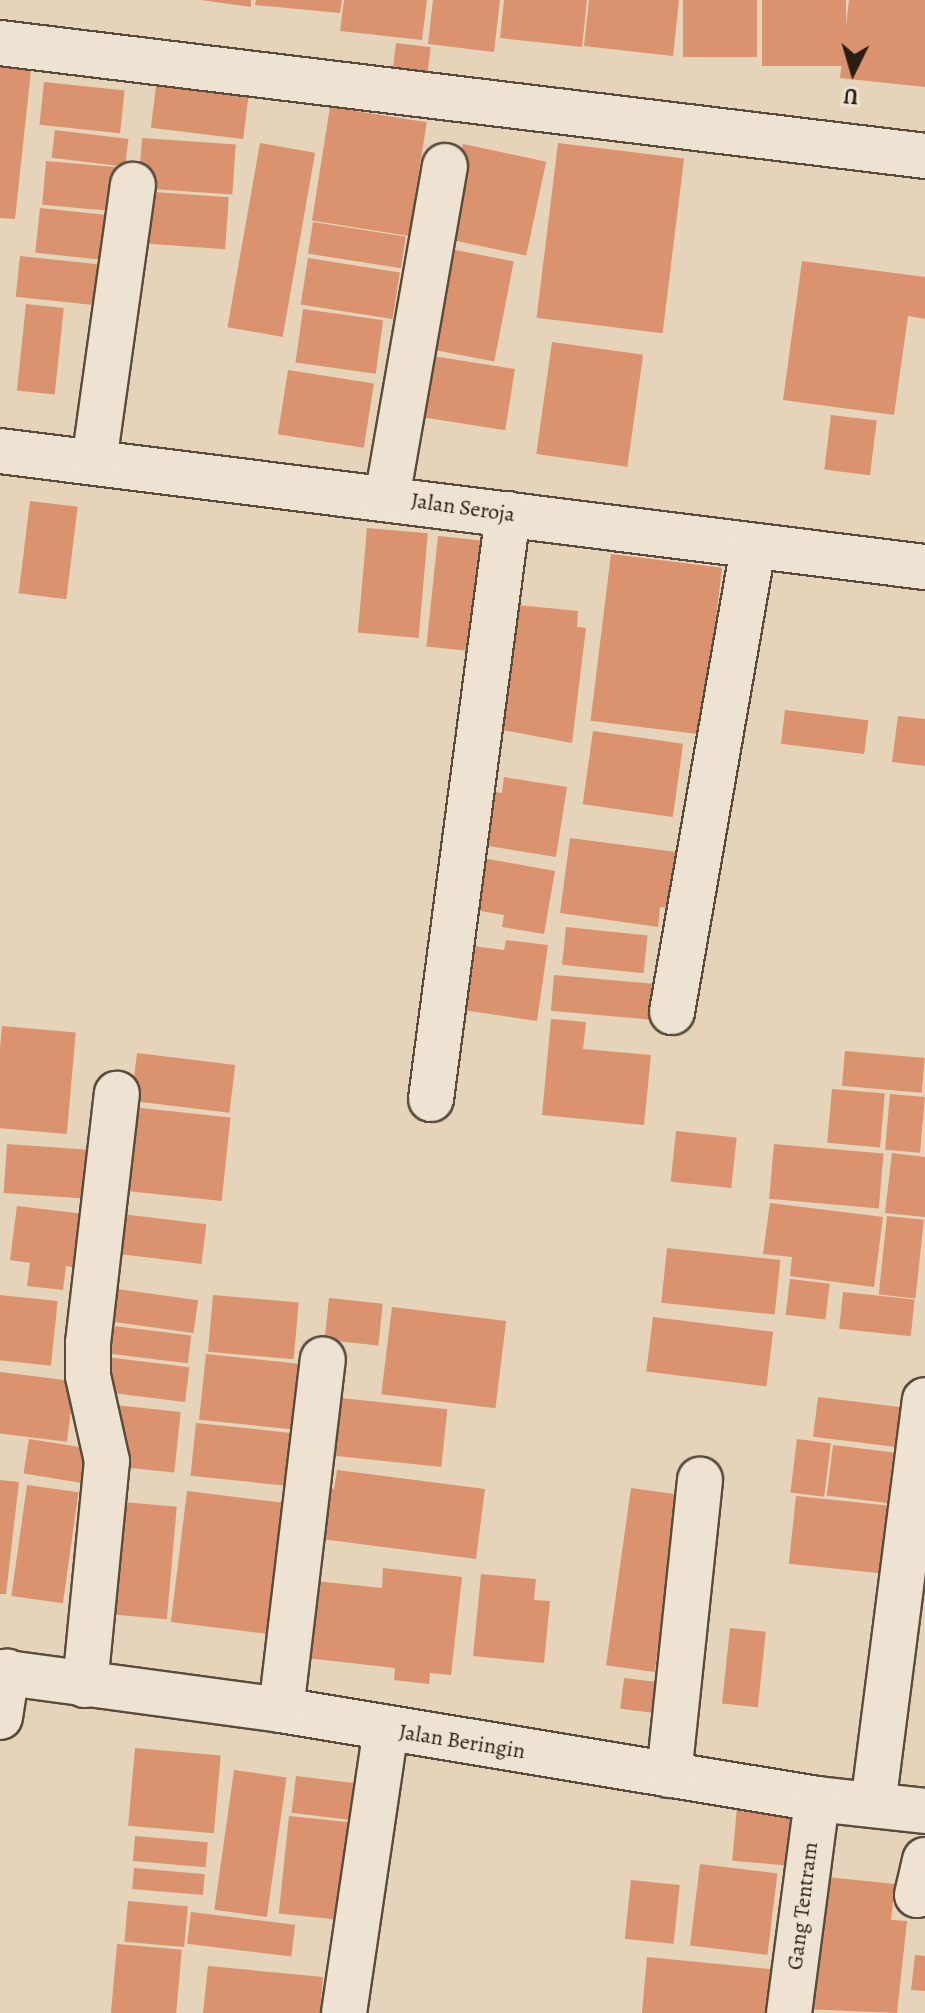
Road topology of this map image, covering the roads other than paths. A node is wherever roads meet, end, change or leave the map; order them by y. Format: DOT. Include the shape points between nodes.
graph roads {
  1 [pos="0,43"];
  2 [pos="925,156"];
  3 [pos="445,166"];
  4 [pos="133,185"];
  5 [pos="0,451"];
  6 [pos="94,462"];
  7 [pos="387,498"];
  8 [pos="508,514"];
  9 [pos="753,546"];
  10 [pos="925,567"];
  11 [pos="672,1012"];
  12 [pos="117,1094"];
  13 [pos="431,1099"];
  14 [pos="323,1360"];
  15 [pos="925,1400"];
  16 [pos="700,1480"];
  17 [pos="3,1672"];
  18 [pos="85,1685"];
  19 [pos="281,1710"];
  20 [pos="0,1717"];
  21 [pos="386,1729"];
  22 [pos="669,1775"];
  23 [pos="817,1799"];
  24 [pos="873,1805"];
  25 [pos="925,1811"];
  26 [pos="344,2013"];
  27 [pos="789,2013"];
  1 -- 2 [label="street"];
  3 -- 7 [label="street"];
  4 -- 6 [label="street"];
  5 -- 6 [label="street, Jalan Seroja"];
  6 -- 7 [label="street, Jalan Seroja"];
  7 -- 8 [label="street, Jalan Seroja"];
  8 -- 9 [label="street, Jalan Seroja"];
  8 -- 13 [label="street"];
  9 -- 10 [label="street, Jalan Seroja"];
  9 -- 11 [label="street"];
  12 -- 18 [label="street" via="88,1343 88,1376 107,1461"];
  14 -- 19 [label="street"];
  15 -- 24 [label="street"];
  16 -- 22 [label="street"];
  17 -- 18 [label="street, Jalan Beringin"];
  17 -- 20 [label="street"];
  18 -- 19 [label="street, Jalan Beringin"];
  19 -- 21 [label="street, Jalan Beringin"];
  21 -- 22 [label="street, Jalan Beringin"];
  21 -- 26 [label="street"];
  22 -- 23 [label="street, Jalan Beringin"];
  23 -- 24 [label="street, Jalan Beringin"];
  23 -- 27 [label="street, Gang Tentram"];
  24 -- 25 [label="street, Jalan Beringin"];
}
